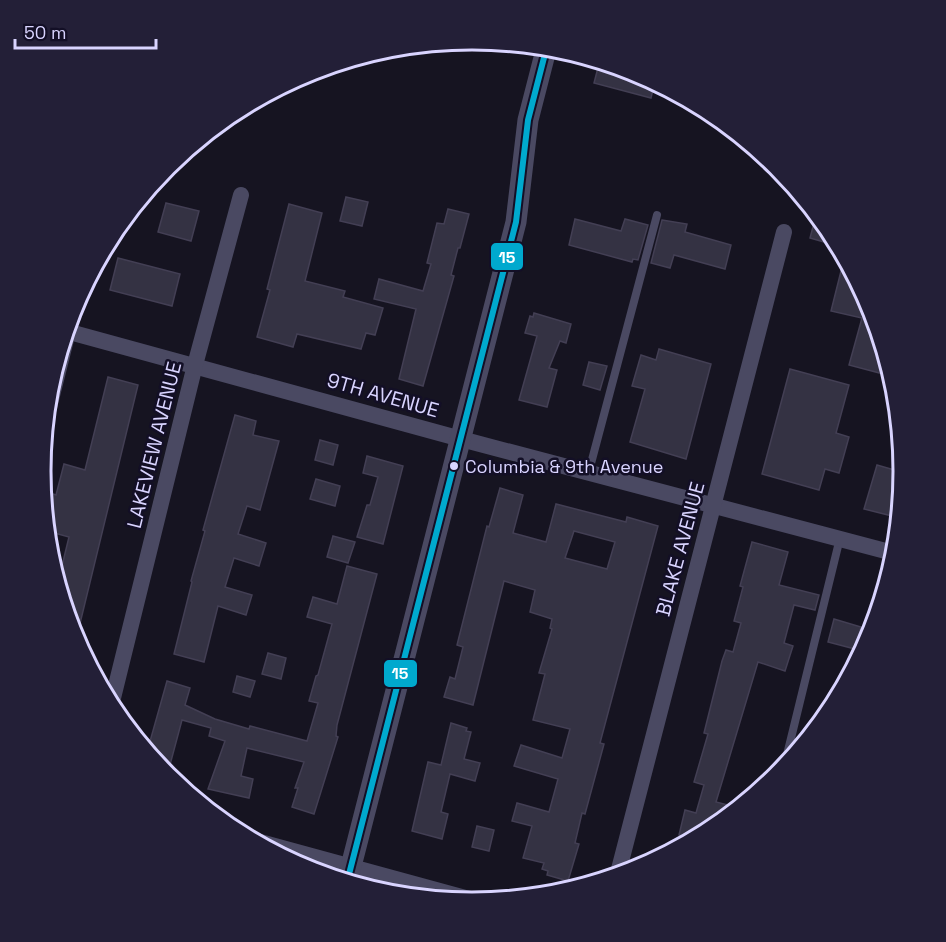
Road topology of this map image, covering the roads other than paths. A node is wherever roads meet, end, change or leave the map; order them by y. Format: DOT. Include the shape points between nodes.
graph roads {
  1 [pos="544,56"];
  2 [pos="241,195"];
  3 [pos="657,215"];
  4 [pos="784,232"];
  5 [pos="75,334"];
  6 [pos="195,365"];
  7 [pos="461,439"];
  8 [pos="589,471"];
  9 [pos="713,504"];
  10 [pos="840,538"];
  11 [pos="886,551"];
  12 [pos="114,692"];
  13 [pos="788,751"];
  14 [pos="620,865"];
  15 [pos="349,874"];
  16 [pos="356,875"];
  17 [pos="420,889"];
  1 -- 7 [label="street" via="528,120 516,222"];
  2 -- 6 [label="street, LAKEVIEW AVENUE"];
  3 -- 8 [label="lane"];
  4 -- 9 [label="street, BLAKE AVENUE"];
  5 -- 6 [label="street, 9TH AVENUE"];
  6 -- 7 [label="street, 9TH AVENUE"];
  6 -- 12 [label="street, LAKEVIEW AVENUE"];
  7 -- 8 [label="street, 9TH AVENUE"];
  7 -- 15 [label="street"];
  8 -- 9 [label="street, 9TH AVENUE"];
  9 -- 10 [label="street, 9TH AVENUE"];
  9 -- 14 [label="street, BLAKE AVENUE"];
  10 -- 11 [label="street, 9TH AVENUE"];
  10 -- 13 [label="lane"];
  16 -- 17 [label="street"];
}
